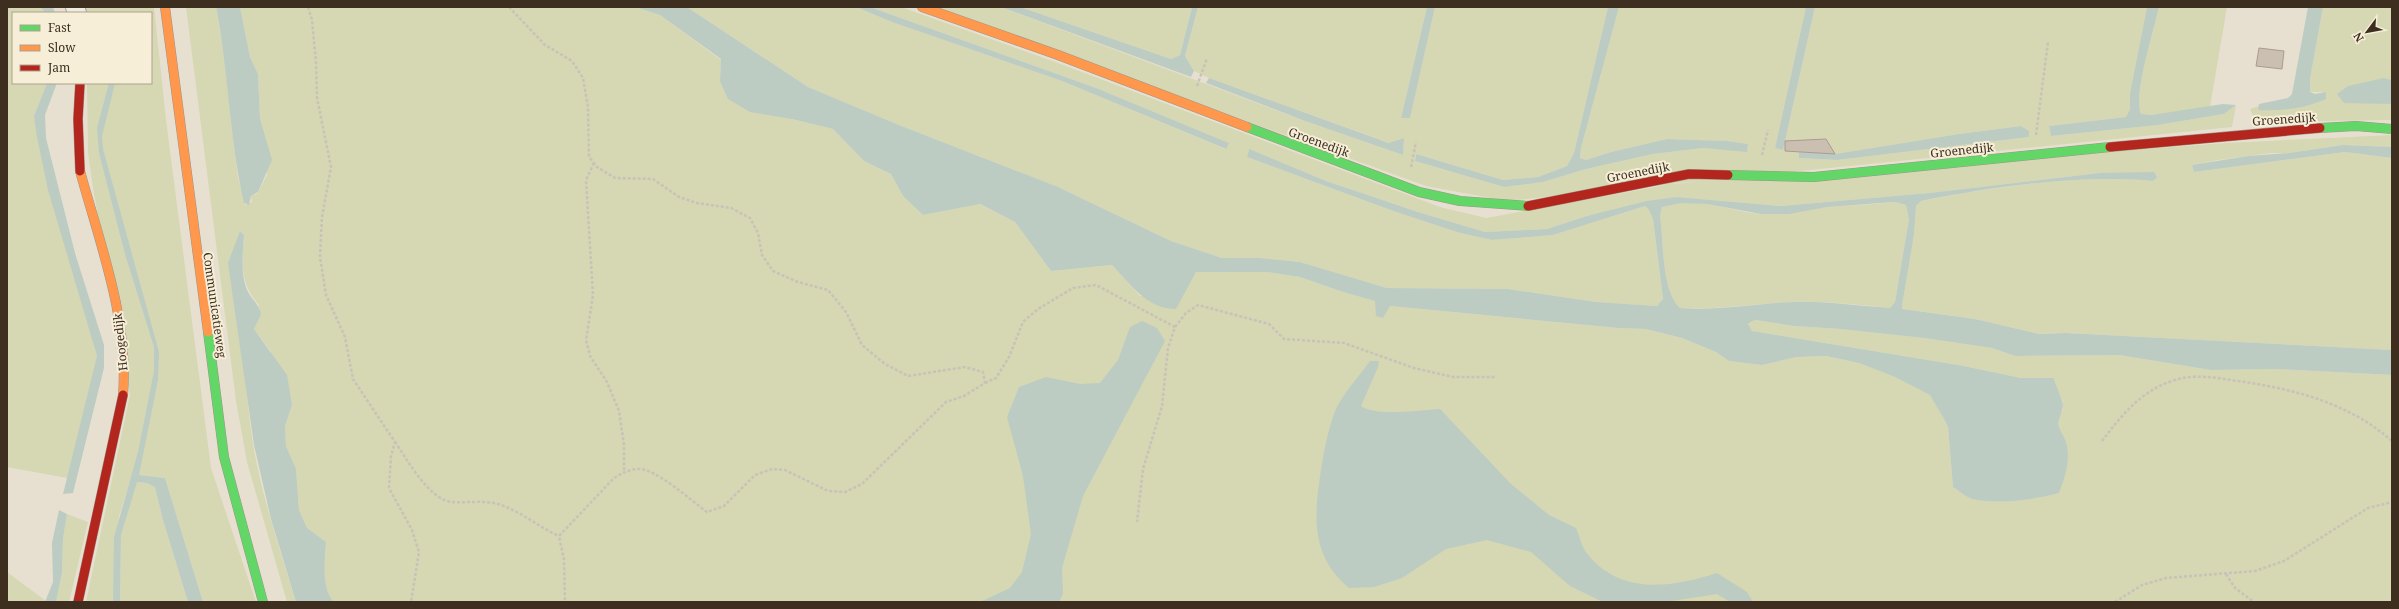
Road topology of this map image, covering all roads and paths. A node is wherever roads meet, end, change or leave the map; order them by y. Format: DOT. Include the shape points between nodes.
graph roads {
  1 [pos="165,7"];
  2 [pos="308,7"];
  3 [pos="509,7"];
  4 [pos="922,7"];
  5 [pos="2048,42"];
  6 [pos="1207,58"];
  7 [pos="80,84"];
  8 [pos="1189,105"];
  9 [pos="2392,129"];
  10 [pos="1768,130"];
  11 [pos="1416,142"];
  12 [pos="2039,155"];
  13 [pos="594,163"];
  14 [pos="1760,176"];
  15 [pos="1407,187"];
  16 [pos="1175,326"];
  17 [pos="1496,378"];
  18 [pos="985,382"];
  19 [pos="2102,441"];
  20 [pos="2392,441"];
  21 [pos="395,442"];
  22 [pos="624,472"];
  23 [pos="2392,502"];
  24 [pos="1137,522"];
  25 [pos="559,536"];
  26 [pos="2226,574"];
  27 [pos="78,602"];
  28 [pos="263,602"];
  29 [pos="411,602"];
  30 [pos="564,602"];
  31 [pos="2115,602"];
  32 [pos="2254,602"];
  1 -- 28 [label="street, Communicatieweg" via="224,457"];
  2 -- 21 [label="path" via="312,20 317,98 331,167 322,217 320,257 326,296 345,336 353,378"];
  3 -- 13 [label="path" via="545,45 572,61 583,78 588,107 589,158"];
  4 -- 8 [label="street, Groenedijk" via="1058,54"];
  5 -- 12 [label="path" via="2036,130"];
  6 -- 8 [label="path"];
  7 -- 27 [label="street, Hoogedijk" via="80,170 121,324 125,366 122,401"];
  8 -- 15 [label="street, Groenedijk"];
  9 -- 12 [label="street, Groenedijk" via="2356,126 2273,131"];
  10 -- 14 [label="path"];
  11 -- 15 [label="path"];
  12 -- 14 [label="street, Groenedijk" via="1814,177"];
  13 -- 18 [label="path" via="596,167 615,178 653,179 679,197 697,203 731,208 750,218 758,233 762,255 773,271 798,282 828,290 846,312 862,345 885,364 908,376 965,367 983,372"];
  13 -- 22 [label="path" via="586,180 593,295 586,340 590,356 607,382 618,411 624,445"];
  14 -- 15 [label="street, Groenedijk" via="1689,174 1526,206 1460,201"];
  16 -- 17 [label="path" via="1186,312 1198,305 1269,324 1284,339 1344,343 1414,368 1453,377"];
  16 -- 18 [label="path" via="1096,285 1073,288 1038,309 1023,322 1009,357 996,378"];
  16 -- 24 [label="path" via="1168,348 1162,406 1143,469"];
  18 -- 22 [label="path" via="964,396 946,402 862,484 845,492 828,491 785,470 772,469 755,475 724,506 707,512 665,480 641,468"];
  19 -- 20 [label="path" via="2120,418 2146,393 2173,380 2200,376 2308,395 2346,410"];
  21 -- 25 [label="path" via="423,485 450,502 497,503 522,514 539,527"];
  21 -- 29 [label="path" via="391,456 389,488 412,530 418,552"];
  22 -- 25 [label="path" via="614,478"];
  23 -- 26 [label="path" via="2368,508 2284,561 2254,571"];
  25 -- 30 [label="path" via="564,560"];
  26 -- 31 [label="path" via="2166,578 2142,585"];
  26 -- 32 [label="path" via="2235,588"];
}
